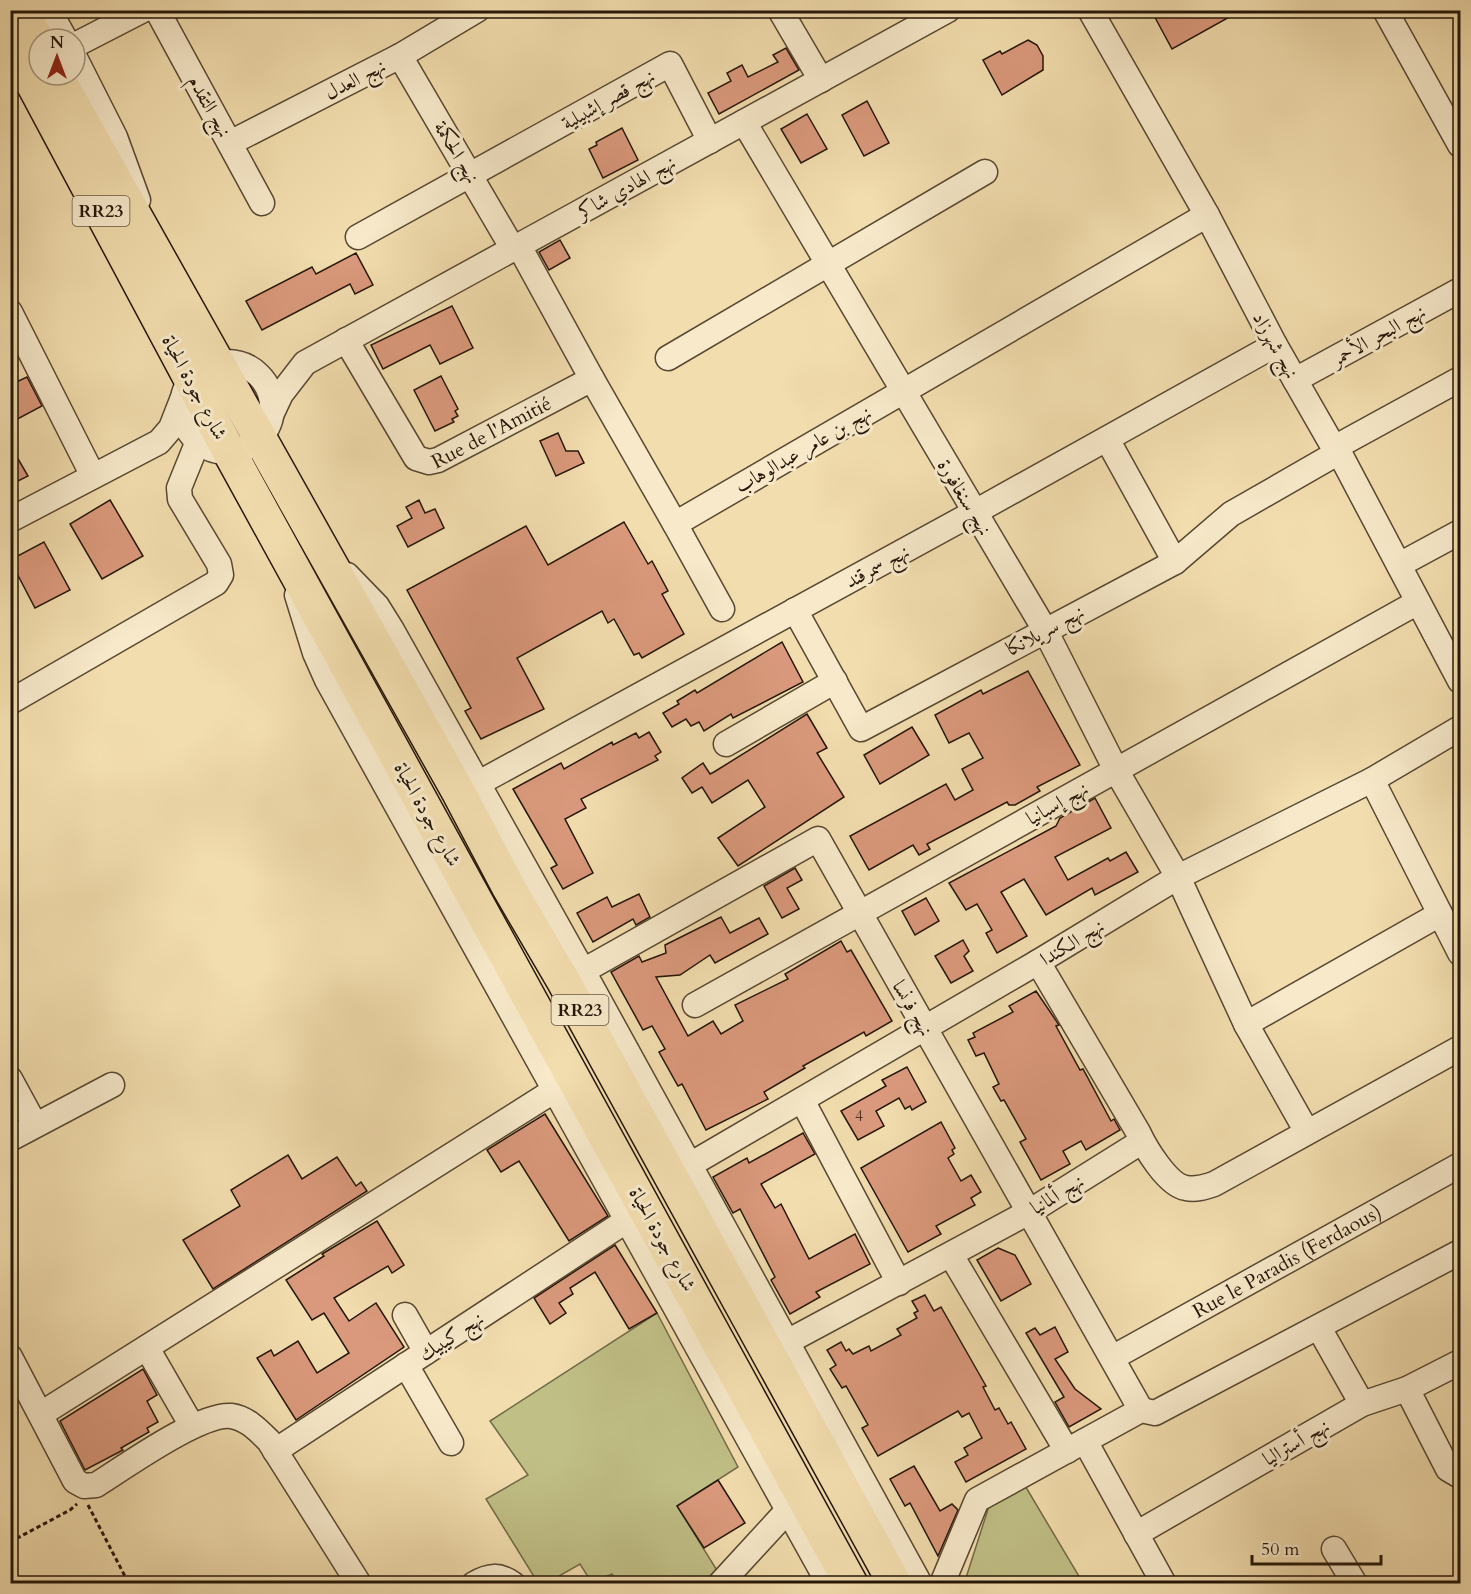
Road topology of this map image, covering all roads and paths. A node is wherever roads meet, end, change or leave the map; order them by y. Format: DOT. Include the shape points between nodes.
graph roads {
  1 [pos="21,10"];
  2 [pos="49,10"];
  3 [pos="142,10"];
  4 [pos="157,10"];
  5 [pos="477,10"];
  6 [pos="780,10"];
  7 [pos="948,10"];
  8 [pos="1090,10"];
  9 [pos="1385,10"];
  10 [pos="30,27"];
  11 [pos="58,27"];
  12 [pos="87,39"];
  13 [pos="10,41"];
  14 [pos="400,56"];
  15 [pos="821,80"];
  16 [pos="87,82"];
  17 [pos="63,87"];
  18 [pos="744,122"];
  19 [pos="710,141"];
  20 [pos="230,142"];
  21 [pos="1461,146"];
  22 [pos="985,172"];
  23 [pos="472,176"];
  24 [pos="262,203"];
  25 [pos="1207,215"];
  26 [pos="358,237"];
  27 [pos="516,247"];
  28 [pos="160,264"];
  29 [pos="828,265"];
  30 [pos="1461,290"];
  31 [pos="10,312"];
  32 [pos="346,340"];
  33 [pos="1275,345"];
  34 [pos="668,358"];
  35 [pos="305,363"];
  36 [pos="210,376"];
  37 [pos="1461,379"];
  38 [pos="592,380"];
  39 [pos="1295,380"];
  40 [pos="902,392"];
  41 [pos="267,425"];
  42 [pos="1107,439"];
  43 [pos="159,442"];
  44 [pos="213,450"];
  45 [pos="1336,450"];
  46 [pos="93,476"];
  47 [pos="975,512"];
  48 [pos="10,520"];
  49 [pos="675,524"];
  50 [pos="1461,532"];
  51 [pos="323,550"];
  52 [pos="289,557"];
  53 [pos="1174,562"];
  54 [pos="1399,565"];
  55 [pos="1418,602"];
  56 [pos="722,609"];
  57 [pos="795,610"];
  58 [pos="1045,630"];
  59 [pos="835,681"];
  60 [pos="1461,681"];
  61 [pos="10,702"];
  62 [pos="1461,728"];
  63 [pos="726,744"];
  64 [pos="1116,770"];
  65 [pos="1372,780"];
  66 [pos="477,784"];
  67 [pos="1178,877"];
  68 [pos="860,913"];
  69 [pos="1440,914"];
  70 [pos="1461,953"];
  71 [pos="1038,962"];
  72 [pos="583,971"];
  73 [pos="695,1005"];
  74 [pos="1246,1024"];
  75 [pos="925,1028"];
  76 [pos="1461,1048"];
  77 [pos="10,1079"];
  78 [pos="112,1085"];
  79 [pos="555,1090"];
  80 [pos="802,1100"];
  81 [pos="35,1125"];
  82 [pos="1307,1132"];
  83 [pos="10,1139"];
  84 [pos="1141,1142"];
  85 [pos="1461,1165"];
  86 [pos="688,1166"];
  87 [pos="1029,1212"];
  88 [pos="626,1221"];
  89 [pos="1461,1252"];
  90 [pos="951,1255"];
  91 [pos="899,1283"];
  92 [pos="405,1315"];
  93 [pos="1319,1328"];
  94 [pos="787,1342"];
  95 [pos="147,1347"];
  96 [pos="426,1352"];
  97 [pos="10,1358"];
  98 [pos="1112,1358"];
  99 [pos="1461,1362"];
  100 [pos="406,1365"];
  101 [pos="1407,1389"];
  102 [pos="1362,1404"];
  103 [pos="1141,1410"];
  104 [pos="41,1414"];
  105 [pos="192,1426"];
  106 [pos="452,1443"];
  107 [pos="1076,1446"];
  108 [pos="275,1451"];
  109 [pos="1461,1476"];
  110 [pos="85,1486"];
  111 [pos="788,1510"];
  112 [pos="1136,1534"];
  113 [pos="10,1542"];
  114 [pos="1334,1549"];
  115 [pos="946,1575"];
  116 [pos="129,1584"];
  117 [pos="359,1584"];
  118 [pos="474,1584"];
  119 [pos="513,1584"];
  120 [pos="720,1584"];
  121 [pos="829,1584"];
  122 [pos="851,1584"];
  123 [pos="895,1584"];
  124 [pos="920,1584"];
  125 [pos="1164,1584"];
  126 [pos="1354,1584"];
  1 -- 10 [label="highway"];
  2 -- 11 [label="street"];
  3 -- 12 [label="street"];
  4 -- 20 [label="street, نهج التقدم"];
  5 -- 14 [label="street, نهج العدل"];
  6 -- 15 [label="street"];
  7 -- 15 [label="street, نهج الهادي شاكر"];
  8 -- 25 [label="street, نهج شهرزاد"];
  9 -- 21 [label="street"];
  13 -- 36 [label="highway, شارع جودة الحياة / RR23"];
  14 -- 20 [label="street, نهج العدل"];
  14 -- 23 [label="street, نهج الحكمة"];
  15 -- 18 [label="street, نهج الهادي شاكر"];
  16 -- 28 [label="street" via="123,153"];
  17 -- 28 [label="highway, شارع جودة الحياة / RR23"];
  18 -- 19 [label="street, نهج الهادي شاكر"];
  18 -- 29 [label="street, نهج سنغافورة"];
  19 -- 23 [label="street, نهج قصر إشبيلية" via="669,64"];
  19 -- 27 [label="street, نهج الهادي شاكر"];
  20 -- 24 [label="street, نهج التقدم"];
  22 -- 29 [label="street"];
  23 -- 26 [label="street"];
  23 -- 27 [label="street, نهج الحكمة"];
  25 -- 33 [label="street, نهج شهرزاد"];
  25 -- 40 [label="street, نهج بن عامر عبدالوهاب"];
  27 -- 32 [label="street, نهج الهادي شاكر"];
  27 -- 38 [label="street"];
  28 -- 36 [label="highway, شارع جودة الحياة / RR23"];
  29 -- 34 [label="street"];
  29 -- 40 [label="street, نهج سنغافورة"];
  30 -- 39 [label="street, نهج البحر الأحمر"];
  31 -- 46 [label="street"];
  32 -- 35 [label="street, نهج الهادي شاكر"];
  32 -- 38 [label="street, Rue de l'Amitié" via="421,461 438,460"];
  33 -- 39 [label="street, نهج شهرزاد"];
  33 -- 42 [label="street, نهج سمرقند"];
  35 -- 36 [label="street"];
  35 -- 41 [label="street" via="281,394"];
  36 -- 41 [label="highway, شارع جودة الحياة / RR23"];
  36 -- 43 [label="street" via="179,411"];
  36 -- 44 [label="highway, شارع جودة الحياة / RR23"];
  37 -- 45 [label="street, نهج سريلانكا"];
  38 -- 49 [label="street"];
  39 -- 45 [label="street, نهج شهرزاد"];
  40 -- 47 [label="street, نهج سنغافورة"];
  40 -- 49 [label="street, نهج بن عامر عبدالوهاب"];
  41 -- 44 [label="street" via="247,448"];
  41 -- 51 [label="highway, شارع جودة الحياة / RR23"];
  42 -- 47 [label="street, نهج سمرقند"];
  42 -- 53 [label="street"];
  43 -- 44 [label="street"];
  43 -- 46 [label="street"];
  44 -- 52 [label="highway, شارع جودة الحياة / RR23"];
  44 -- 61 [label="street" via="180,488 180,499 219,564 221,575 216,583"];
  45 -- 53 [label="street, نهج سريلانكا" via="1231,514"];
  45 -- 54 [label="street, نهج شهرزاد"];
  46 -- 48 [label="street"];
  47 -- 57 [label="street, نهج سمرقند"];
  47 -- 58 [label="street, نهج سنغافورة"];
  49 -- 56 [label="street"];
  50 -- 54 [label="street"];
  51 -- 66 [label="street" via="377,606"];
  51 -- 123 [label="highway, شارع جودة الحياة / RR23"];
  52 -- 79 [label="street" via="298,600 327,680"];
  52 -- 122 [label="highway, شارع جودة الحياة / RR23"];
  53 -- 58 [label="street, نهج سريلانكا"];
  54 -- 55 [label="street, نهج شهرزاد"];
  55 -- 60 [label="street, نهج شهرزاد"];
  55 -- 64 [label="street, نهج إسبانيا"];
  57 -- 59 [label="street, نهج سريلانكا"];
  57 -- 66 [label="street, نهج سمرقند"];
  58 -- 59 [label="street, نهج سريلانكا" via="861,729"];
  58 -- 64 [label="street, نهج سنغافورة"];
  59 -- 63 [label="street"];
  62 -- 65 [label="street, نهج الكندا"];
  64 -- 67 [label="street, نهج سنغافورة"];
  64 -- 68 [label="street, نهج إسبانيا"];
  65 -- 67 [label="street, نهج الكندا"];
  65 -- 69 [label="street"];
  66 -- 72 [label="street"];
  67 -- 71 [label="street, نهج الكندا"];
  67 -- 74 [label="street, نهج سنغافورة"];
  68 -- 72 [label="street, نهج فرنسا" via="818,839"];
  68 -- 73 [label="street, نهج إسبانيا"];
  68 -- 75 [label="street, نهج فرنسا"];
  69 -- 70 [label="street"];
  69 -- 74 [label="street"];
  71 -- 75 [label="street, نهج الكندا"];
  71 -- 84 [label="street"];
  72 -- 86 [label="street"];
  74 -- 82 [label="street, نهج سنغافورة"];
  75 -- 80 [label="street, نهج الكندا"];
  75 -- 87 [label="street, نهج فرنسا"];
  76 -- 82 [label="street"];
  77 -- 81 [label="street"];
  78 -- 81 [label="street"];
  79 -- 88 [label="street"];
  79 -- 95 [label="street"];
  80 -- 86 [label="street, نهج الكندا"];
  80 -- 91 [label="street"];
  81 -- 83 [label="street"];
  82 -- 84 [label="street" via="1199,1189 1184,1188 1172,1181"];
  84 -- 87 [label="street, نهج ألمانيا"];
  85 -- 98 [label="street, Rue le Paradis (Ferdaous)"];
  86 -- 94 [label="street"];
  87 -- 90 [label="street, نهج ألمانيا"];
  87 -- 98 [label="street, نهج فرنسا"];
  88 -- 96 [label="street, نهج كيبيك"];
  88 -- 111 [label="street"];
  89 -- 93 [label="street"];
  90 -- 91 [label="street, نهج ألمانيا"];
  90 -- 107 [label="street"];
  91 -- 94 [label="street, نهج ألمانيا"];
  92 -- 96 [label="street"];
  93 -- 102 [label="street"];
  93 -- 103 [label="street" via="1155,1413"];
  94 -- 124 [label="street"];
  95 -- 104 [label="street"];
  95 -- 105 [label="street"];
  96 -- 100 [label="street, نهج كيبيك"];
  97 -- 104 [label="street"];
  98 -- 103 [label="street, نهج فرنسا"];
  99 -- 101 [label="street, نهج أستراليا"];
  100 -- 106 [label="street"];
  100 -- 108 [label="street, نهج كيبيك"];
  101 -- 102 [label="street, نهج أستراليا"];
  101 -- 109 [label="street" via="1448,1469"];
  102 -- 112 [label="street, نهج أستراليا"];
  103 -- 107 [label="street"];
  104 -- 110 [label="street" via="75,1481"];
  105 -- 108 [label="street" via="232,1416 256,1427"];
  105 -- 110 [label="street" via="96,1485"];
  107 -- 112 [label="street"];
  107 -- 115 [label="street" via="977,1500"];
  108 -- 117 [label="street"];
  110 -- 113 [label="path" via="81,1499 70,1510"];
  110 -- 116 [label="path" via="90,1513"];
  111 -- 120 [label="street"];
  111 -- 121 [label="street"];
  112 -- 125 [label="street"];
  114 -- 126 [label="street"];
  118 -- 119 [label="street" via="486,1577 502,1576"];
}
